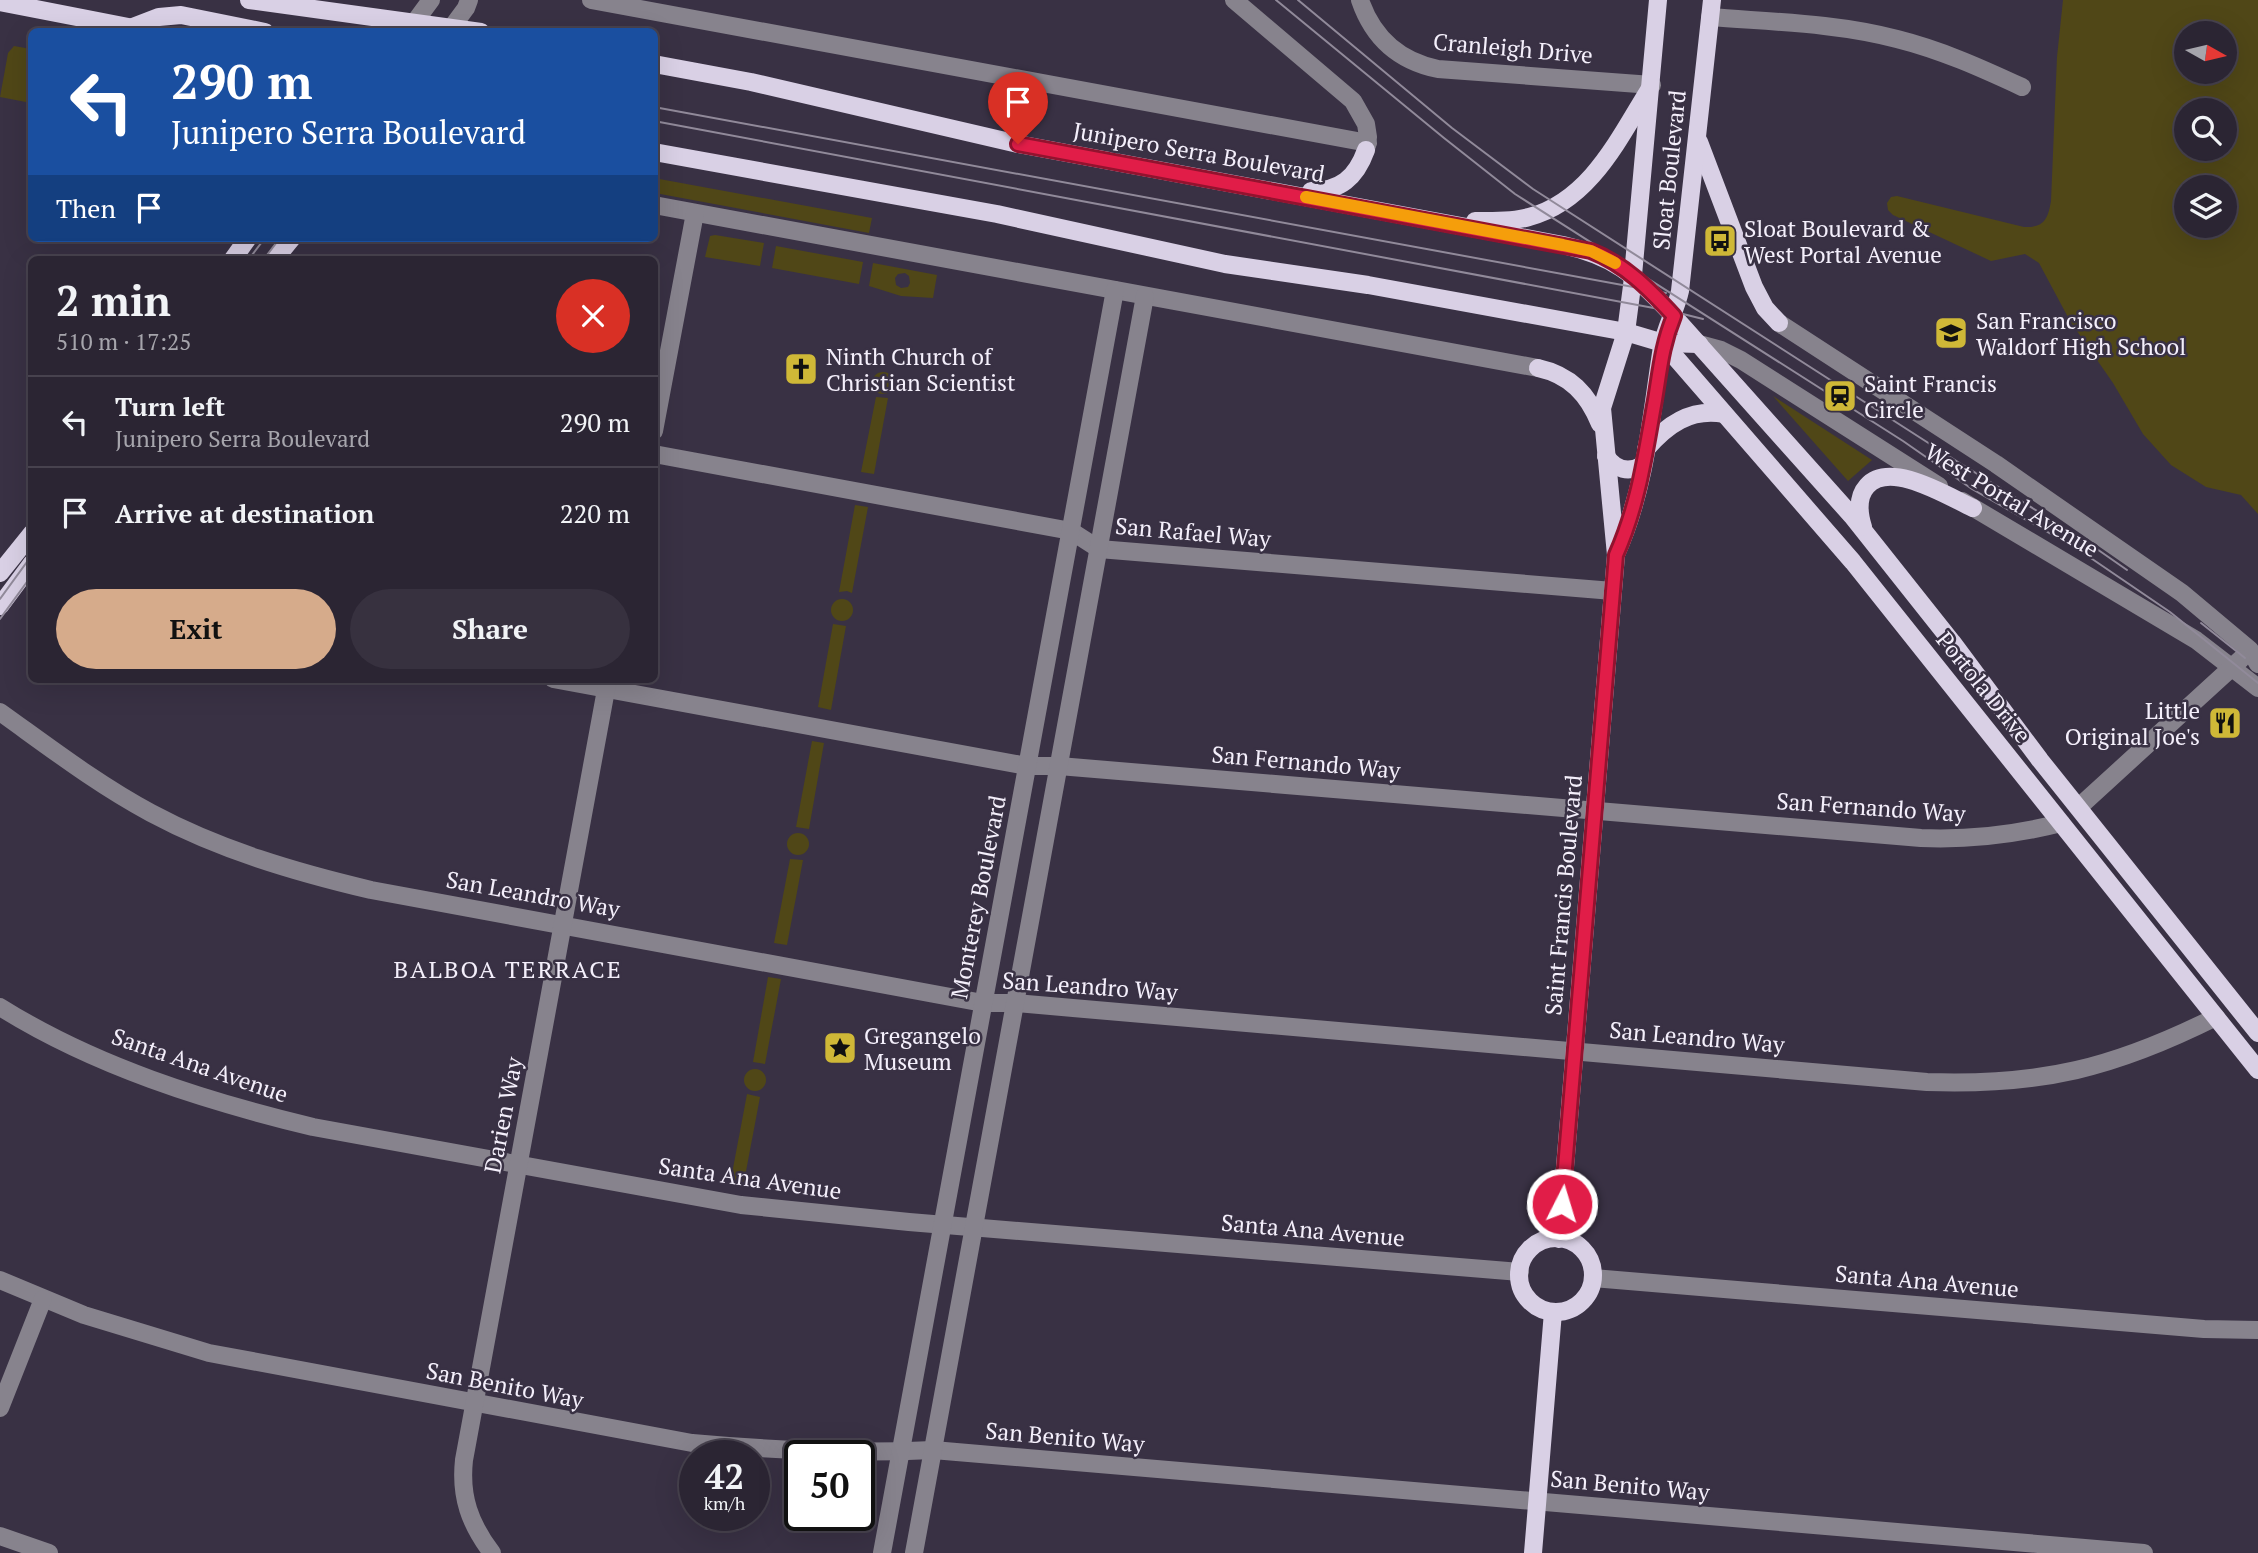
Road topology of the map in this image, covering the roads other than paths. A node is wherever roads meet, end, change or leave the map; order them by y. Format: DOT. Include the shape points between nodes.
graph roads {
  1 [pos="249,0"];
  2 [pos="431,0"];
  3 [pos="469,0"];
  4 [pos="591,0"];
  5 [pos="1234,0"];
  6 [pos="1360,0"];
  7 [pos="1658,0"];
  8 [pos="0,2"];
  9 [pos="1711,9"];
  10 [pos="133,27"];
  11 [pos="410,27"];
  12 [pos="137,28"];
  13 [pos="245,28"];
  14 [pos="448,28"];
  15 [pos="658,65"];
  16 [pos="1652,85"];
  17 [pos="2022,87"];
  18 [pos="1697,137"];
  19 [pos="1367,146"];
  20 [pos="658,153"];
  21 [pos="1276,191"];
  22 [pos="658,206"];
  23 [pos="695,213"];
  24 [pos="1443,222"];
  25 [pos="289,242"];
  26 [pos="277,256"];
  27 [pos="1633,277"];
  28 [pos="1115,290"];
  29 [pos="1145,296"];
  30 [pos="1674,316"];
  31 [pos="1779,323"];
  32 [pos="1626,332"];
  33 [pos="1663,343"];
  34 [pos="1699,344"];
  35 [pos="1538,368"];
  36 [pos="658,410"];
  37 [pos="1724,414"];
  38 [pos="1603,431"];
  39 [pos="658,455"];
  40 [pos="1605,456"];
  41 [pos="1645,457"];
  42 [pos="1973,508"];
  43 [pos="1071,531"];
  44 [pos="1864,531"];
  45 [pos="28,538"];
  46 [pos="1099,548"];
  47 [pos="1616,555"];
  48 [pos="28,568"];
  49 [pos="0,573"];
  50 [pos="1613,591"];
  51 [pos="0,606"];
  52 [pos="2256,652"];
  53 [pos="2232,667"];
  54 [pos="608,684"];
  55 [pos="2258,688"];
  56 [pos="0,712"];
  57 [pos="1027,766"];
  58 [pos="1059,766"];
  59 [pos="2079,807"];
  60 [pos="1595,811"];
  61 [pos="2061,822"];
  62 [pos="563,924"];
  63 [pos="984,1003"];
  64 [pos="1015,1003"];
  65 [pos="0,1007"];
  66 [pos="2216,1017"];
  67 [pos="2258,1033"];
  68 [pos="1575,1051"];
  69 [pos="2258,1070"];
  70 [pos="518,1165"];
  71 [pos="943,1224"];
  72 [pos="974,1226"];
  73 [pos="1559,1239"];
  74 [pos="1520,1272"];
  75 [pos="1593,1278"];
  76 [pos="0,1280"];
  77 [pos="43,1299"];
  78 [pos="1553,1312"];
  79 [pos="2258,1330"];
  80 [pos="474,1404"];
  81 [pos="0,1408"];
  82 [pos="933,1450"];
  83 [pos="900,1452"];
  84 [pos="1537,1502"];
  85 [pos="0,1536"];
  86 [pos="49,1553"];
  87 [pos="492,1553"];
  88 [pos="882,1553"];
  89 [pos="915,1553"];
  90 [pos="1533,1553"];
  91 [pos="2144,1553"];
  1 -- 11 [label="main road"];
  2 -- 11 [label="street"];
  3 -- 14 [label="street"];
  4 -- 19 [label="street, Junipero Serra Boulevard"];
  5 -- 19 [label="street" via="1348,95 1364,118"];
  6 -- 16 [label="street, Cranleigh Drive" via="1382,39 1404,58 1421,65"];
  7 -- 16 [label="main road, Sloat Boulevard"];
  8 -- 10 [label="main road"];
  9 -- 17 [label="street" via="1894,38 1945,53"];
  9 -- 18 [label="main road, Sloat Boulevard"];
  10 -- 12 [label="main road"];
  10 -- 13 [label="main road" via="181,15"];
  15 -- 21 [label="main road, Junipero Serra Boulevard" via="1018,144"];
  16 -- 24 [label="main road" via="1603,164 1557,204 1526,218"];
  16 -- 27 [label="main road, Sloat Boulevard"];
  18 -- 30 [label="main road, Sloat Boulevard"];
  18 -- 31 [label="main road" via="1754,287"];
  19 -- 21 [label="main road" via="1352,176 1340,186 1322,191"];
  20 -- 32 [label="main road" via="997,214 1225,264"];
  21 -- 24 [label="main road, Junipero Serra Boulevard"];
  22 -- 23 [label="street"];
  23 -- 28 [label="street"];
  23 -- 36 [label="street"];
  24 -- 27 [label="main road, Junipero Serra Boulevard" via="1591,251"];
  25 -- 26 [label="main road"];
  27 -- 30 [label="main road, Junipero Serra Boulevard"];
  27 -- 32 [label="main road, Sloat Boulevard"];
  28 -- 29 [label="street"];
  28 -- 43 [label="street, Monterey Boulevard"];
  29 -- 35 [label="street"];
  29 -- 46 [label="street"];
  30 -- 33 [label="main road, Sloat Boulevard"];
  30 -- 34 [label="main road, Portola Drive"];
  31 -- 52 [label="street, West Portal Avenue" via="1996,464"];
  32 -- 33 [label="main road"];
  32 -- 38 [label="main road, Saint Francis Boulevard" via="1604,399"];
  33 -- 34 [label="main road"];
  33 -- 37 [label="main road, Portola Drive"];
  33 -- 41 [label="main road, Saint Francis Boulevard"];
  34 -- 42 [label="street, West Portal Avenue" via="1741,360"];
  34 -- 44 [label="main road, Portola Drive"];
  35 -- 38 [label="main road" via="1576,385"];
  37 -- 41 [label="main road" via="1704,412 1678,420 1664,430"];
  37 -- 61 [label="main road, Portola Drive" via="1838,544"];
  38 -- 40 [label="main road, Saint Francis Boulevard"];
  39 -- 43 [label="street, San Rafael Way"];
  40 -- 41 [label="main road" via="1623,469 1637,468"];
  40 -- 47 [label="main road, Saint Francis Boulevard"];
  41 -- 47 [label="main road, Saint Francis Boulevard" via="1633,513"];
  42 -- 44 [label="main road" via="1908,479 1887,475 1868,484 1861,497"];
  42 -- 53 [label="street, West Portal Avenue" via="2196,640"];
  43 -- 46 [label="street, San Rafael Way"];
  43 -- 57 [label="street, Monterey Boulevard"];
  44 -- 59 [label="main road, Portola Drive"];
  45 -- 49 [label="main road"];
  46 -- 50 [label="street, San Rafael Way"];
  46 -- 58 [label="street"];
  47 -- 50 [label="main road, Saint Francis Boulevard"];
  48 -- 51 [label="main road"];
  50 -- 60 [label="main road, Saint Francis Boulevard"];
  52 -- 53 [label="street"];
  53 -- 55 [label="street, West Portal Avenue"];
  53 -- 59 [label="street"];
  54 -- 57 [label="street, San Fernando Way"];
  54 -- 62 [label="street, Darien Way"];
  56 -- 62 [label="street, San Leandro Way" via="115,792 219,845 346,884"];
  57 -- 58 [label="street, San Fernando Way"];
  57 -- 63 [label="street, Monterey Boulevard"];
  58 -- 60 [label="street, San Fernando Way"];
  58 -- 64 [label="street"];
  59 -- 67 [label="main road, Portola Drive"];
  60 -- 61 [label="street, San Fernando Way" via="1932,839 1985,838"];
  60 -- 68 [label="main road, Saint Francis Boulevard"];
  61 -- 66 [label="main road, Portola Drive"];
  62 -- 63 [label="street, San Leandro Way"];
  62 -- 70 [label="street, Darien Way"];
  63 -- 64 [label="street, San Leandro Way"];
  63 -- 71 [label="street, Monterey Boulevard"];
  64 -- 68 [label="street, San Leandro Way"];
  64 -- 72 [label="street"];
  65 -- 70 [label="street, Santa Ana Avenue" via="89,1053 224,1104 313,1127"];
  66 -- 68 [label="street, San Leandro Way" via="2101,1065 2059,1076 1984,1083"];
  66 -- 69 [label="main road, Portola Drive"];
  68 -- 73 [label="main road, Saint Francis Boulevard"];
  70 -- 71 [label="street, Santa Ana Avenue" via="741,1205"];
  70 -- 80 [label="street, Darien Way"];
  71 -- 72 [label="street, Santa Ana Avenue"];
  71 -- 83 [label="street, Monterey Boulevard"];
  72 -- 74 [label="street, Santa Ana Avenue"];
  72 -- 82 [label="street"];
  73 -- 74 [label="main road" via="1533,1247"];
  73 -- 75 [label="main road" via="1584,1251"];
  74 -- 78 [label="main road" via="1528,1299"];
  75 -- 78 [label="main road" via="1580,1303"];
  75 -- 79 [label="street, Santa Ana Avenue"];
  76 -- 77 [label="street, San Benito Way"];
  77 -- 80 [label="street, San Benito Way" via="209,1353"];
  77 -- 81 [label="street"];
  78 -- 84 [label="main road"];
  80 -- 83 [label="street, San Benito Way" via="692,1443"];
  80 -- 87 [label="street, Darien Way" via="462,1479 464,1499 471,1521"];
  82 -- 83 [label="street, San Benito Way"];
  82 -- 84 [label="street, San Benito Way"];
  82 -- 89 [label="street"];
  83 -- 88 [label="street, Monterey Boulevard"];
  84 -- 90 [label="main road"];
  84 -- 91 [label="street, San Benito Way"];
  85 -- 86 [label="street"];
}
